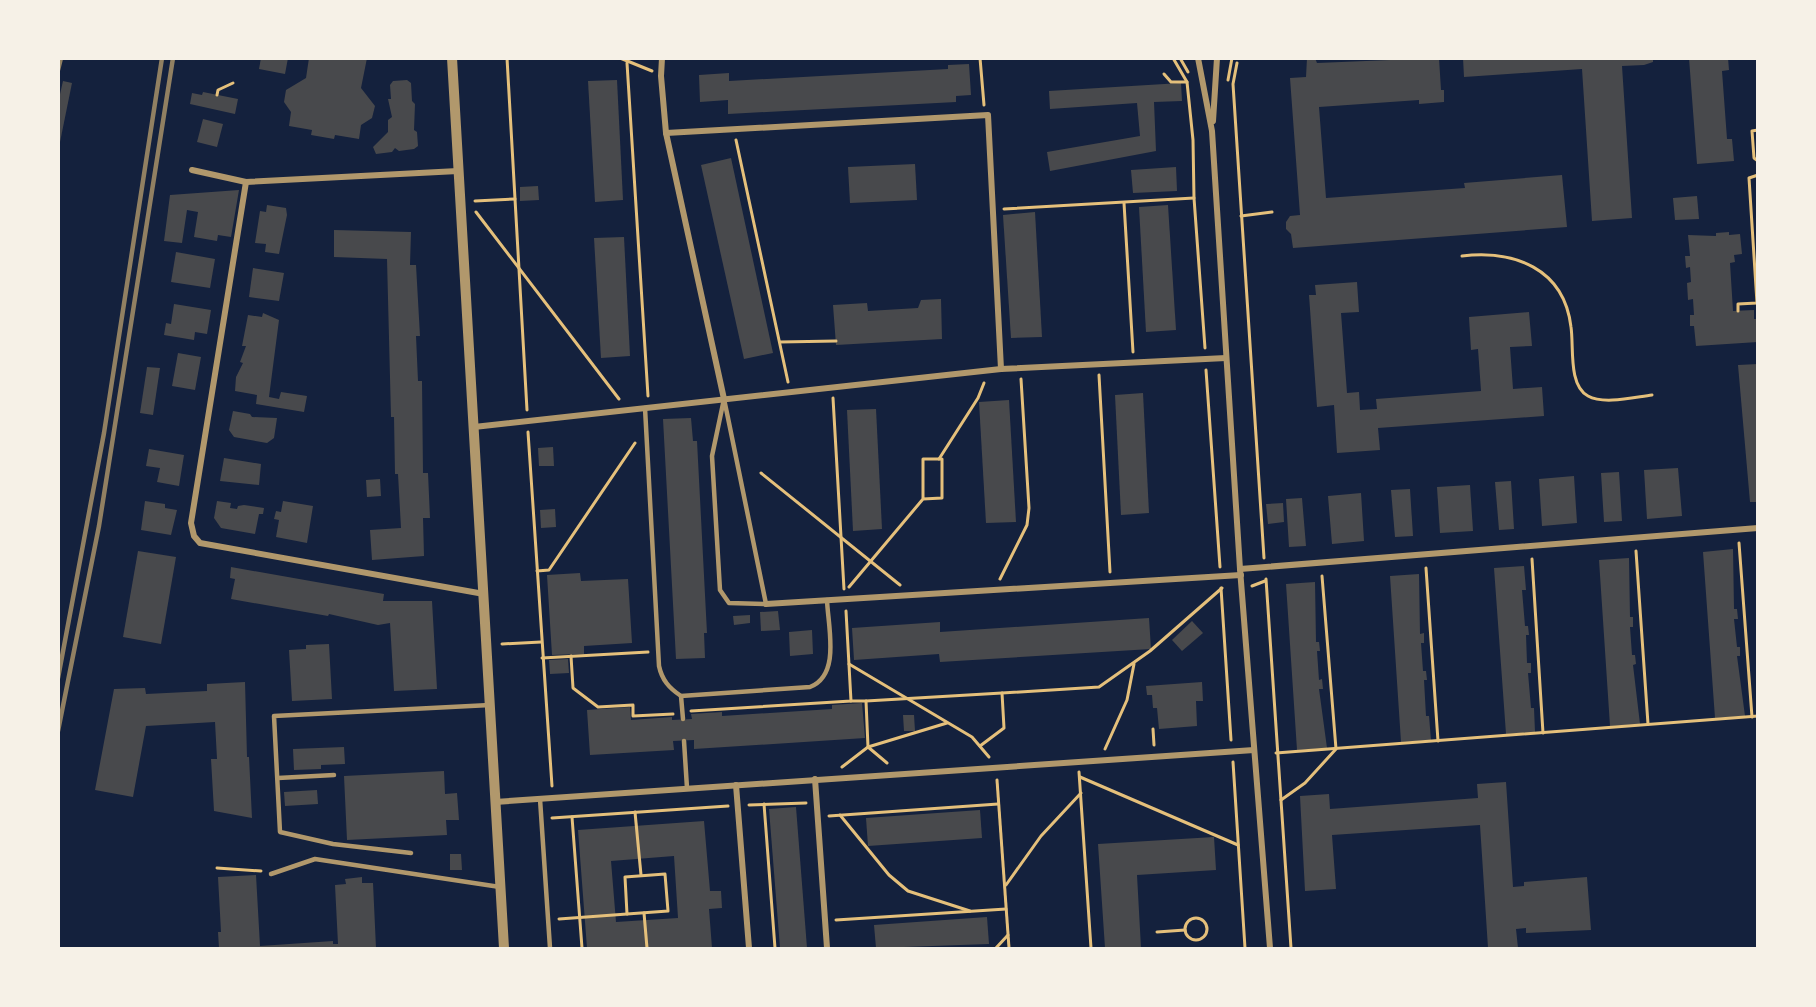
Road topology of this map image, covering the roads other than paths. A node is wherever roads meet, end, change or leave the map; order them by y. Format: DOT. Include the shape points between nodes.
graph roads {
  1 [pos="452,58"];
  2 [pos="662,58"];
  3 [pos="1198,58"];
  4 [pos="1217,58"];
  5 [pos="1212,131"];
  6 [pos="666,133"];
  7 [pos="192,170"];
  8 [pos="458,171"];
  9 [pos="246,182"];
  10 [pos="1226,358"];
  11 [pos="1001,369"];
  12 [pos="724,399"];
  13 [pos="645,408"];
  14 [pos="474,427"];
  15 [pos="1758,528"];
  16 [pos="1241,572"];
  17 [pos="483,594"];
  18 [pos="827,600"];
  19 [pos="766,604"];
  20 [pos="681,696"];
  21 [pos="490,705"];
  22 [pos="683,719"];
  23 [pos="684,741"];
  24 [pos="1254,750"];
  25 [pos="334,775"];
  26 [pos="278,778"];
  27 [pos="816,779"];
  28 [pos="736,785"];
  29 [pos="687,788"];
  30 [pos="540,799"];
  31 [pos="495,802"];
  32 [pos="411,853"];
  33 [pos="271,874"];
  34 [pos="500,887"];
  35 [pos="504,948"];
  36 [pos="550,948"];
  37 [pos="749,948"];
  38 [pos="827,948"];
  39 [pos="1270,948"];
  1 -- 8 [label="street"];
  2 -- 6 [label="street"];
  3 -- 5 [label="street"];
  4 -- 5 [label="street"];
  5 -- 10 [label="street"];
  6 -- 11 [label="street" via="988,115"];
  6 -- 12 [label="street"];
  7 -- 9 [label="street"];
  8 -- 9 [label="street"];
  8 -- 14 [label="street"];
  9 -- 17 [label="street" via="191,523 194,536 200,543"];
  10 -- 11 [label="street"];
  10 -- 16 [label="street"];
  11 -- 12 [label="street"];
  12 -- 13 [label="street"];
  12 -- 19 [label="lane"];
  12 -- 19 [label="lane" via="712,456 720,590 729,603"];
  13 -- 14 [label="street"];
  13 -- 20 [label="lane" via="658,651 662,678"];
  14 -- 17 [label="street"];
  15 -- 16 [label="street"];
  16 -- 18 [label="street" via="1220,577"];
  16 -- 24 [label="street"];
  17 -- 21 [label="street"];
  18 -- 19 [label="street"];
  18 -- 20 [label="lane" via="830,663 820,684"];
  20 -- 22 [label="lane"];
  21 -- 26 [label="lane" via="274,716"];
  21 -- 31 [label="street"];
  23 -- 29 [label="lane"];
  24 -- 27 [label="street"];
  24 -- 39 [label="street"];
  25 -- 26 [label="lane"];
  26 -- 32 [label="lane" via="280,832 333,844"];
  27 -- 28 [label="street"];
  27 -- 38 [label="street"];
  28 -- 29 [label="street"];
  28 -- 37 [label="street"];
  29 -- 30 [label="street"];
  30 -- 31 [label="street"];
  30 -- 36 [label="lane"];
  31 -- 34 [label="street"];
  33 -- 34 [label="lane" via="315,859"];
  34 -- 35 [label="street"];
}
